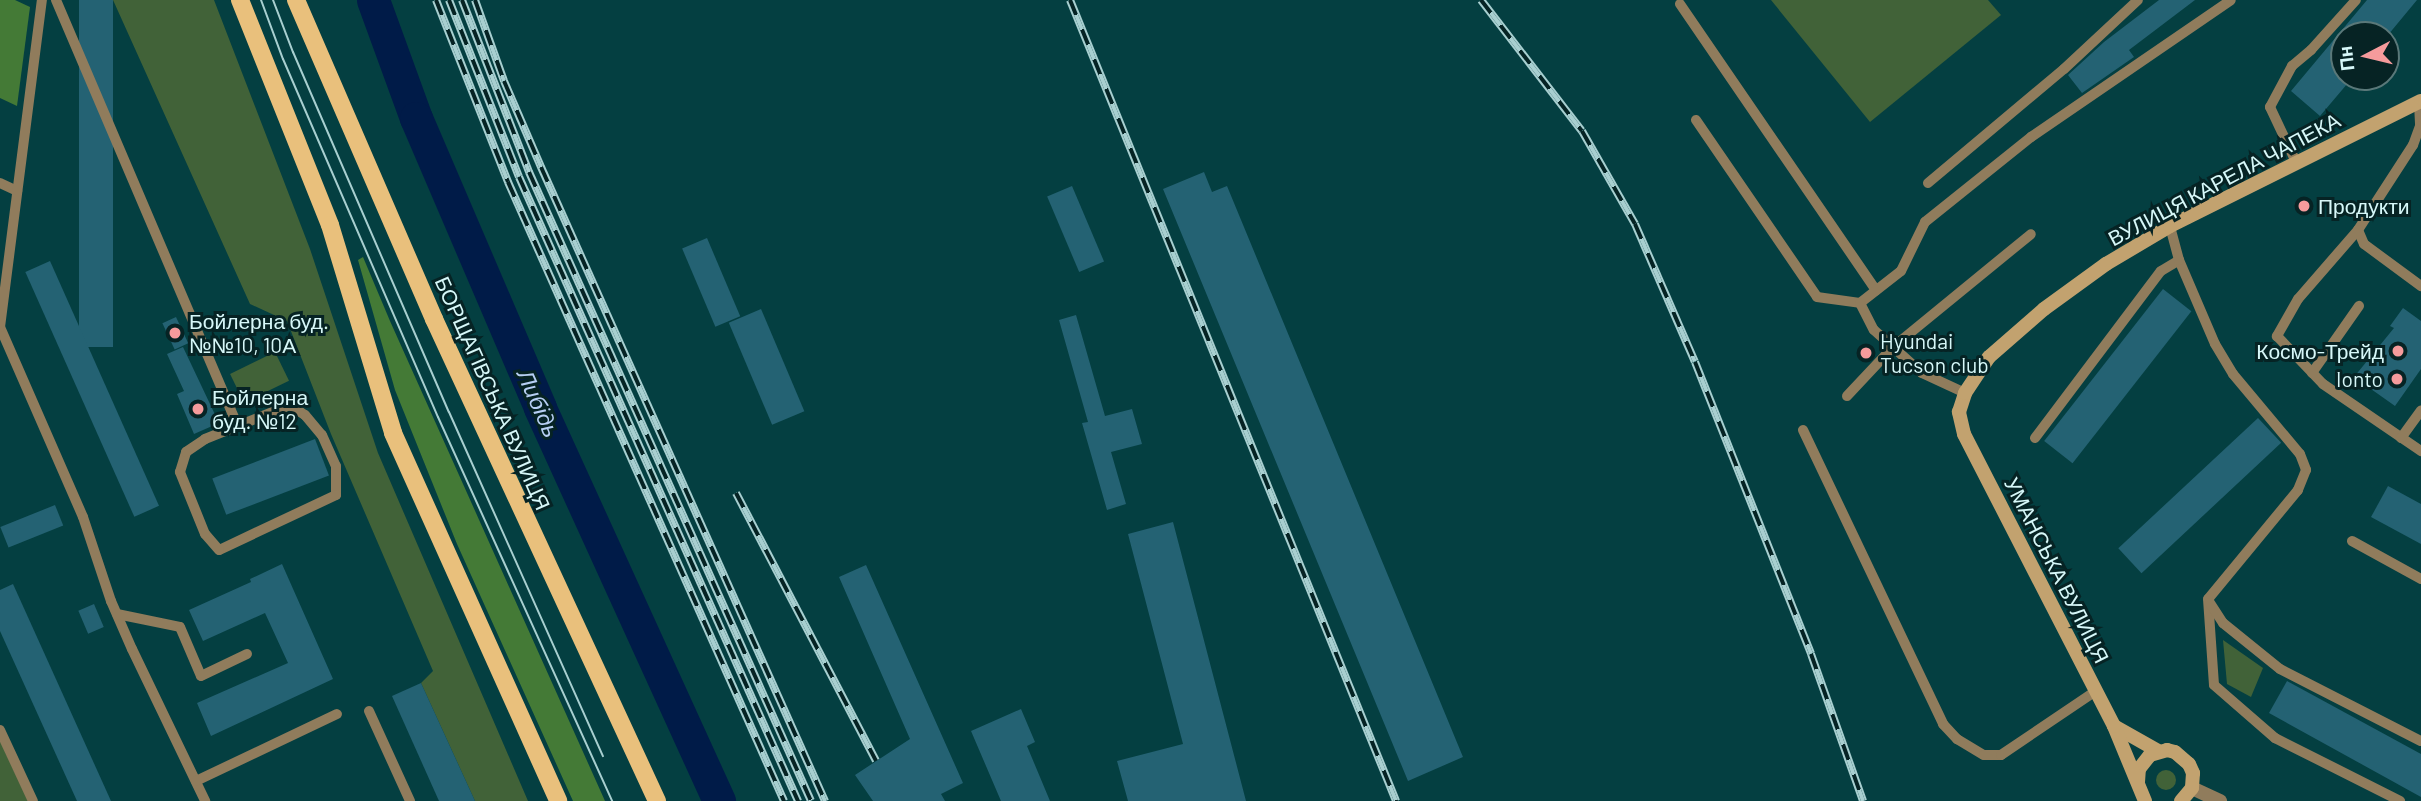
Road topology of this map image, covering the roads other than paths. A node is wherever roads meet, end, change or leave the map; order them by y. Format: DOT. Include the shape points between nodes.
graph roads {
  1 [pos="41,0"];
  2 [pos="56,0"];
  3 [pos="240,0"];
  4 [pos="296,0"];
  5 [pos="2138,0"];
  6 [pos="2231,0"];
  7 [pos="2356,0"];
  8 [pos="1681,4"];
  9 [pos="2420,102"];
  10 [pos="1696,120"];
  11 [pos="2296,162"];
  12 [pos="0,183"];
  13 [pos="1928,183"];
  14 [pos="18,191"];
  15 [pos="2170,226"];
  16 [pos="2358,230"];
  17 [pos="2031,234"];
  18 [pos="2179,260"];
  19 [pos="2421,286"];
  20 [pos="1876,290"];
  21 [pos="1860,303"];
  22 [pos="2359,306"];
  23 [pos="0,327"];
  24 [pos="1893,347"];
  25 [pos="2312,373"];
  26 [pos="1965,394"];
  27 [pos="1847,396"];
  28 [pos="2421,410"];
  29 [pos="237,425"];
  30 [pos="1803,430"];
  31 [pos="1964,434"];
  32 [pos="2035,438"];
  33 [pos="2401,438"];
  34 [pos="2421,451"];
  35 [pos="2352,541"];
  36 [pos="2421,579"];
  37 [pos="2208,599"];
  38 [pos="117,614"];
  39 [pos="247,654"];
  40 [pos="2096,691"];
  41 [pos="369,711"];
  42 [pos="337,714"];
  43 [pos="2114,726"];
  44 [pos="0,730"];
  45 [pos="2421,741"];
  46 [pos="2158,751"];
  47 [pos="196,781"];
  48 [pos="2138,786"];
  49 [pos="2185,797"];
  50 [pos="33,801"];
  51 [pos="205,801"];
  52 [pos="410,801"];
  53 [pos="558,801"];
  54 [pos="657,801"];
  55 [pos="2147,801"];
  56 [pos="2220,801"];
  57 [pos="2400,801"];
  1 -- 14 [label="lane"];
  2 -- 29 [label="lane"];
  3 -- 53 [label="main road" via="330,225 393,433"];
  4 -- 54 [label="main road, БОРЩАГІВСЬКА ВУЛИЦЯ" via="434,319"];
  5 -- 13 [label="lane"];
  6 -- 20 [label="lane" via="2031,137 1925,222 1900,271"];
  7 -- 11 [label="lane" via="2292,66 2270,107"];
  8 -- 20 [label="lane"];
  9 -- 11 [label="street, ВУЛИЦЯ КАРЕЛА ЧАПЕКА"];
  9 -- 16 [label="lane" via="2420,126 2413,145"];
  10 -- 21 [label="lane" via="1817,297"];
  11 -- 15 [label="street, ВУЛИЦЯ КАРЕЛА ЧАПЕКА"];
  12 -- 14 [label="lane"];
  14 -- 23 [label="lane"];
  15 -- 18 [label="lane"];
  15 -- 26 [label="street, ВУЛИЦЯ КАРЕЛА ЧАПЕКА" via="2044,309 1989,357"];
  16 -- 19 [label="lane" via="2364,244"];
  16 -- 25 [label="lane" via="2298,299 2277,336"];
  17 -- 24 [label="lane"];
  18 -- 32 [label="lane" via="2161,271"];
  18 -- 37 [label="lane" via="2233,374 2300,454 2306,470 2298,490"];
  20 -- 21 [label="lane"];
  21 -- 24 [label="lane" via="1874,330"];
  22 -- 25 [label="lane"];
  23 -- 38 [label="lane" via="83,517"];
  24 -- 26 [label="lane" via="1922,373"];
  24 -- 27 [label="lane"];
  25 -- 33 [label="lane"];
  26 -- 31 [label="street, ВУЛИЦЯ КАРЕЛА ЧАПЕКА" via="1959,412"];
  28 -- 33 [label="lane"];
  29 -- 29 [label="lane" via="290,405 305,415 322,435 336,466 336,495 219,550 205,534 180,472 186,452"];
  30 -- 40 [label="lane" via="1943,724 1957,739 1984,755 2001,755"];
  31 -- 40 [label="street, УМАНСЬКА ВУЛИЦЯ"];
  33 -- 34 [label="lane"];
  35 -- 36 [label="lane"];
  37 -- 45 [label="lane" via="2223,623 2280,669"];
  37 -- 57 [label="lane" via="2214,685 2275,738"];
  38 -- 39 [label="lane" via="180,627 201,676"];
  38 -- 47 [label="lane"];
  40 -- 43 [label="street, УМАНСЬКА ВУЛИЦЯ"];
  41 -- 52 [label="lane"];
  42 -- 47 [label="lane"];
  43 -- 46 [label="street"];
  43 -- 48 [label="street, УМАНСЬКА ВУЛИЦЯ"];
  44 -- 50 [label="lane"];
  46 -- 48 [label="street" via="2143,761"];
  46 -- 49 [label="street" via="2183,757 2193,773"];
  47 -- 51 [label="lane"];
  48 -- 55 [label="street, УМАНСЬКА ВУЛИЦЯ"];
  49 -- 56 [label="street"];
}
